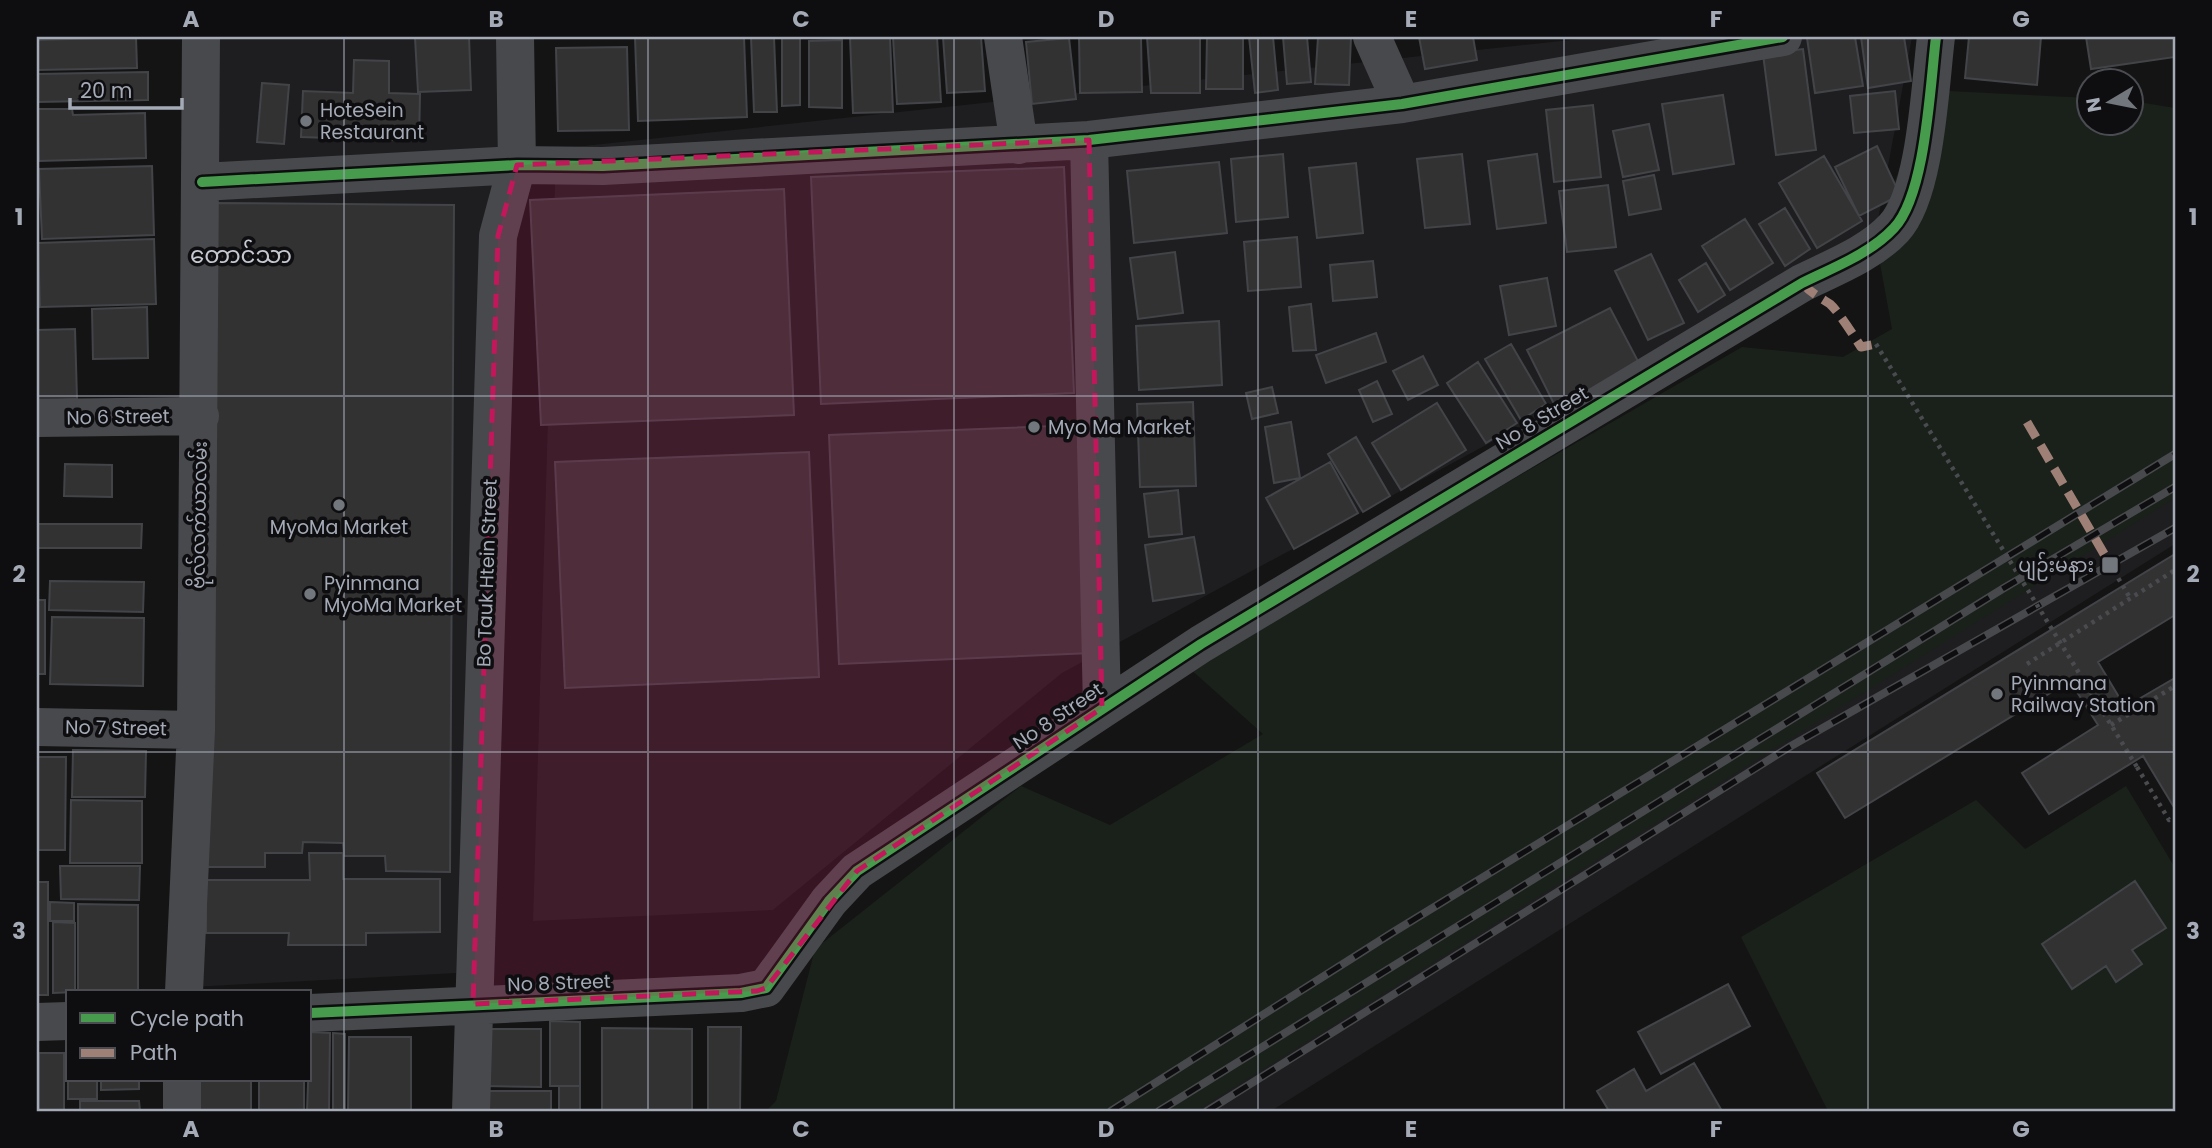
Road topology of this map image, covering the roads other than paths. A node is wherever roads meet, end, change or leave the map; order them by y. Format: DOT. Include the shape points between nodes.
graph roads {
  1 [pos="201,37"];
  2 [pos="515,37"];
  3 [pos="1003,37"];
  4 [pos="1372,37"];
  5 [pos="1783,37"];
  6 [pos="1936,37"];
  7 [pos="1691,46"];
  8 [pos="1402,104"];
  9 [pos="1089,140"];
  10 [pos="1019,145"];
  11 [pos="517,165"];
  12 [pos="202,182"];
  13 [pos="200,416"];
  14 [pos="37,418"];
  15 [pos="1102,708"];
  16 [pos="37,727"];
  17 [pos="196,730"];
  18 [pos="184,990"];
  19 [pos="473,1004"];
  20 [pos="312,1013"];
  21 [pos="66,1021"];
  22 [pos="37,1022"];
  23 [pos="182,1082"];
  24 [pos="182,1111"];
  25 [pos="471,1111"];
  1 -- 12 [label="street, ဗိုလ်လက်ယာလမ်း"];
  2 -- 11 [label="street, Bo Tauk Htein Street"];
  3 -- 10 [label="street"];
  4 -- 8 [label="street"];
  5 -- 7 [label="street"];
  6 -- 15 [label="street, No 8 Street" via="1919,170 1910,205 1894,229 1860,254 1802,283 1212,636"];
  7 -- 8 [label="street"];
  8 -- 9 [label="street"];
  9 -- 10 [label="street"];
  9 -- 15 [label="street"];
  10 -- 11 [label="street" via="603,166"];
  11 -- 12 [label="street"];
  11 -- 19 [label="street, Bo Tauk Htein Street" via="498,236"];
  12 -- 13 [label="street, ဗိုလ်လက်ယာလမ်း"];
  13 -- 14 [label="street, No 6 Street"];
  13 -- 17 [label="street, ဗိုလ်လက်ယာလမ်း"];
  15 -- 19 [label="street, No 8 Street" via="856,871 766,988 741,993"];
  16 -- 17 [label="street, No 7 Street"];
  17 -- 18 [label="street, ဗိုလ်လက်ယာလမ်း"];
  19 -- 20 [label="street, No 8 Street"];
  19 -- 25 [label="street, Bo Tauk Htein Street"];
  21 -- 22 [label="street"];
  23 -- 24 [label="street"];
}
